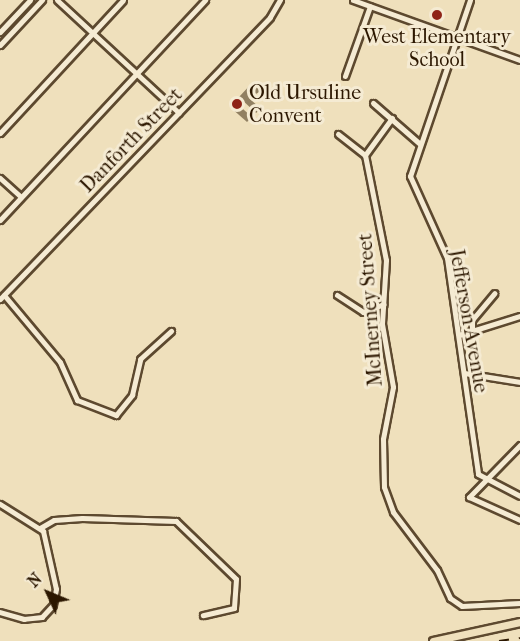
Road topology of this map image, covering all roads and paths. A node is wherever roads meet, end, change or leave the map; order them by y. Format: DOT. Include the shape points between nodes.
graph roads {
  1 [pos="30,0"];
  2 [pos="42,0"];
  3 [pos="57,0"];
  4 [pos="123,0"];
  5 [pos="205,0"];
  6 [pos="280,0"];
  7 [pos="353,0"];
  8 [pos="470,0"];
  9 [pos="370,6"];
  10 [pos="0,32"];
  11 [pos="93,33"];
  12 [pos="457,37"];
  13 [pos="0,45"];
  14 [pos="520,60"];
  15 [pos="136,73"];
  16 [pos="345,76"];
  17 [pos="373,103"];
  18 [pos="179,113"];
  19 [pos="392,118"];
  20 [pos="0,133"];
  21 [pos="338,134"];
  22 [pos="420,144"];
  23 [pos="365,155"];
  24 [pos="0,178"];
  25 [pos="21,197"];
  26 [pos="0,220"];
  27 [pos="495,293"];
  28 [pos="337,295"];
  29 [pos="2,297"];
  30 [pos="384,304"];
  31 [pos="520,316"];
  32 [pos="472,330"];
  33 [pos="171,331"];
  34 [pos="459,335"];
  35 [pos="464,373"];
  36 [pos="520,382"];
  37 [pos="520,446"];
  38 [pos="486,479"];
  39 [pos="520,496"];
  40 [pos="0,504"];
  41 [pos="520,520"];
  42 [pos="40,528"];
  43 [pos="520,603"];
  44 [pos="0,612"];
  45 [pos="203,615"];
  46 [pos="520,622"];
  47 [pos="433,641"];
  1 -- 10 [label="street"];
  2 -- 13 [label="street"];
  3 -- 11 [label="street"];
  4 -- 11 [label="street"];
  5 -- 15 [label="street"];
  6 -- 18 [label="street, Danforth Street" via="270,17"];
  7 -- 9 [label="street"];
  8 -- 12 [label="street, Jefferson Avenue"];
  9 -- 12 [label="street"];
  9 -- 16 [label="street"];
  11 -- 15 [label="street"];
  11 -- 20 [label="street"];
  12 -- 14 [label="street"];
  12 -- 22 [label="street, Jefferson Avenue"];
  15 -- 18 [label="street"];
  15 -- 25 [label="street"];
  17 -- 19 [label="street"];
  18 -- 29 [label="street, Danforth Street"];
  19 -- 22 [label="street"];
  19 -- 23 [label="street"];
  21 -- 23 [label="street"];
  22 -- 34 [label="street, Jefferson Avenue" via="410,181 447,258"];
  23 -- 30 [label="street, McInerney Street" via="385,250"];
  24 -- 25 [label="street"];
  25 -- 26 [label="street"];
  27 -- 32 [label="street" via="472,320"];
  28 -- 30 [label="street" via="363,312"];
  29 -- 33 [label="street" via="60,362 77,400 116,414 132,395 140,359"];
  30 -- 43 [label="street, McInerney Street" via="382,324 393,387 382,468 393,512 456,602 462,606"];
  31 -- 32 [label="street"];
  32 -- 34 [label="street"];
  34 -- 35 [label="street, Jefferson Avenue"];
  35 -- 36 [label="street"];
  35 -- 38 [label="street, Jefferson Avenue" via="478,473"];
  37 -- 38 [label="street"];
  38 -- 39 [label="street"];
  38 -- 41 [label="street" via="470,497"];
  40 -- 42 [label="street"];
  42 -- 44 [label="street" via="54,576 53,605 45,615 31,619"];
  42 -- 45 [label="street" via="54,520 134,516 179,523 236,582 234,608"];
  46 -- 47 [label="main road"];
}
